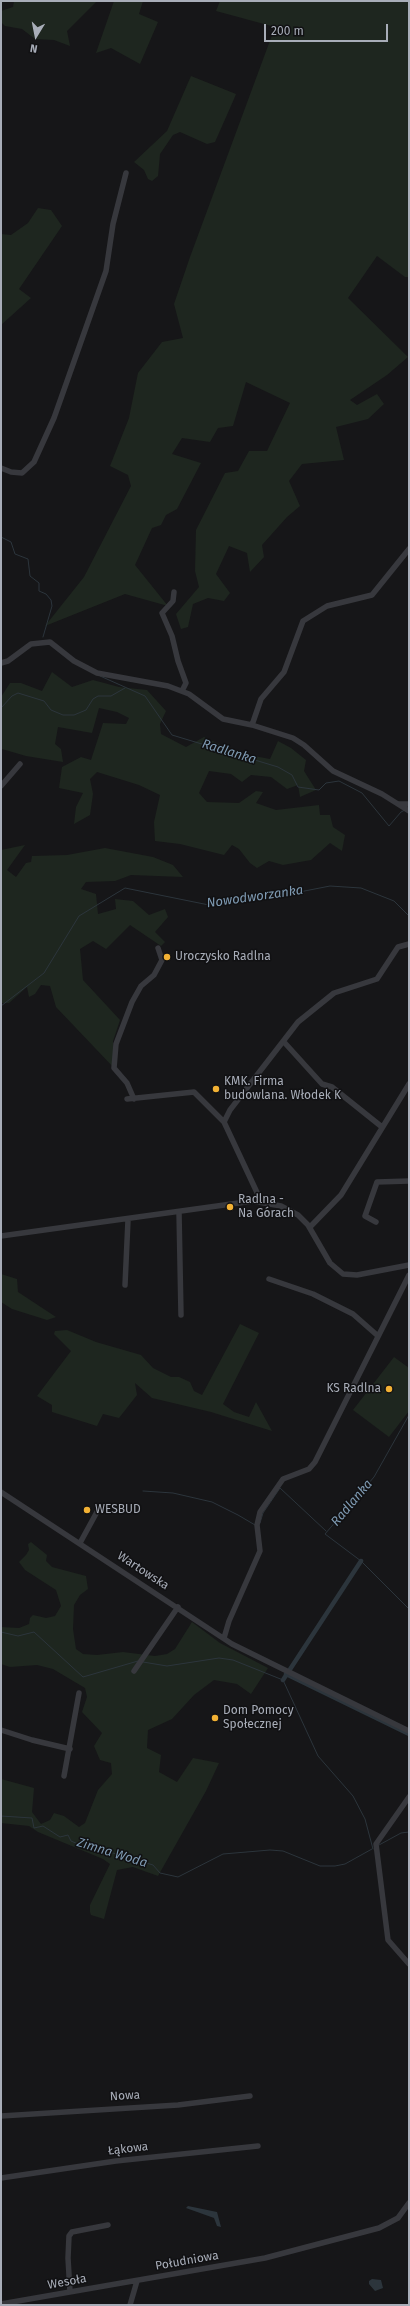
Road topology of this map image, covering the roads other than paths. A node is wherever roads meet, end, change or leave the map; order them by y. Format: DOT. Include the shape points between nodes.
graph roads {
  1 [pos="126,173"];
  2 [pos="1,468"];
  3 [pos="409,548"];
  4 [pos="174,592"];
  5 [pos="1,663"];
  6 [pos="182,691"];
  7 [pos="252,725"];
  8 [pos="20,764"];
  9 [pos="1,786"];
  10 [pos="409,804"];
  11 [pos="401,806"];
  12 [pos="409,811"];
  13 [pos="409,944"];
  14 [pos="158,948"];
  15 [pos="284,1042"];
  16 [pos="409,1084"];
  17 [pos="127,1099"];
  18 [pos="134,1099"];
  19 [pos="224,1122"];
  20 [pos="382,1127"];
  21 [pos="409,1181"];
  22 [pos="261,1201"];
  23 [pos="179,1212"];
  24 [pos="128,1220"];
  25 [pos="376,1222"];
  26 [pos="310,1227"];
  27 [pos="1,1236"];
  28 [pos="409,1265"];
  29 [pos="409,1275"];
  30 [pos="269,1279"];
  31 [pos="125,1285"];
  32 [pos="181,1315"];
  33 [pos="378,1336"];
  34 [pos="1,1492"];
  35 [pos="98,1510"];
  36 [pos="80,1543"];
  37 [pos="178,1607"];
  38 [pos="224,1638"];
  39 [pos="134,1671"];
  40 [pos="79,1693"];
  41 [pos="1,1730"];
  42 [pos="409,1731"];
  43 [pos="70,1749"];
  44 [pos="64,1776"];
  45 [pos="409,1797"];
  46 [pos="409,1964"];
  47 [pos="250,2096"];
  48 [pos="1,2116"];
  49 [pos="258,2146"];
  50 [pos="1,2178"];
  51 [pos="409,2203"];
  52 [pos="108,2225"];
  53 [pos="137,2281"];
  54 [pos="70,2292"];
  55 [pos="1,2304"];
  56 [pos="130,2305"];
  1 -- 2 [label="street" via="113,224 106,271 54,418 34,462 22,473"];
  3 -- 7 [label="street" via="372,595 327,606 303,621 284,672 261,699"];
  4 -- 6 [label="street" via="173,601 162,614 172,636 186,683"];
  5 -- 6 [label="street" via="8,661 31,644 50,642 74,661 97,673"];
  6 -- 7 [label="street" via="222,720"];
  7 -- 11 [label="street" via="293,738 334,771"];
  8 -- 9 [label="street"];
  10 -- 11 [label="street"];
  11 -- 12 [label="street"];
  13 -- 15 [label="street" via="398,947 377,979 334,993 317,1005 298,1022"];
  14 -- 18 [label="street" via="162,960 154,975 141,986 132,1002 116,1044 114,1068 127,1083"];
  15 -- 19 [label="street" via="230,1110"];
  15 -- 20 [label="street" via="322,1084 332,1087"];
  16 -- 20 [label="street"];
  17 -- 18 [label="street"];
  18 -- 19 [label="street" via="194,1092"];
  19 -- 22 [label="street"];
  20 -- 26 [label="street" via="340,1195"];
  21 -- 25 [label="street" via="377,1182 365,1216"];
  22 -- 23 [label="street"];
  22 -- 26 [label="street" via="290,1210"];
  23 -- 24 [label="street"];
  23 -- 32 [label="street"];
  24 -- 27 [label="street"];
  24 -- 31 [label="street"];
  26 -- 28 [label="street" via="330,1263 343,1274 357,1275"];
  29 -- 33 [label="street"];
  30 -- 33 [label="street" via="313,1294 353,1314"];
  33 -- 38 [label="street" via="315,1462 309,1469 283,1479 260,1512 260,1551"];
  34 -- 36 [label="street, Wartowska"];
  35 -- 36 [label="street"];
  36 -- 37 [label="street, Wartowska"];
  37 -- 38 [label="street, Wartowska"];
  37 -- 39 [label="street"];
  38 -- 42 [label="street, Wartowska" via="274,1666"];
  40 -- 43 [label="street"];
  41 -- 43 [label="street"];
  43 -- 44 [label="street"];
  45 -- 46 [label="street" via="376,1844 388,1940"];
  47 -- 48 [label="street, Nowa" via="178,2105"];
  49 -- 50 [label="street, Łąkowa" via="116,2161"];
  51 -- 53 [label="street, Południowa" via="398,2218 379,2228 265,2258"];
  52 -- 54 [label="street" via="72,2232 69,2236"];
  53 -- 54 [label="street, Wesoła"];
  53 -- 56 [label="street"];
  54 -- 55 [label="street, Wesoła"];
}
